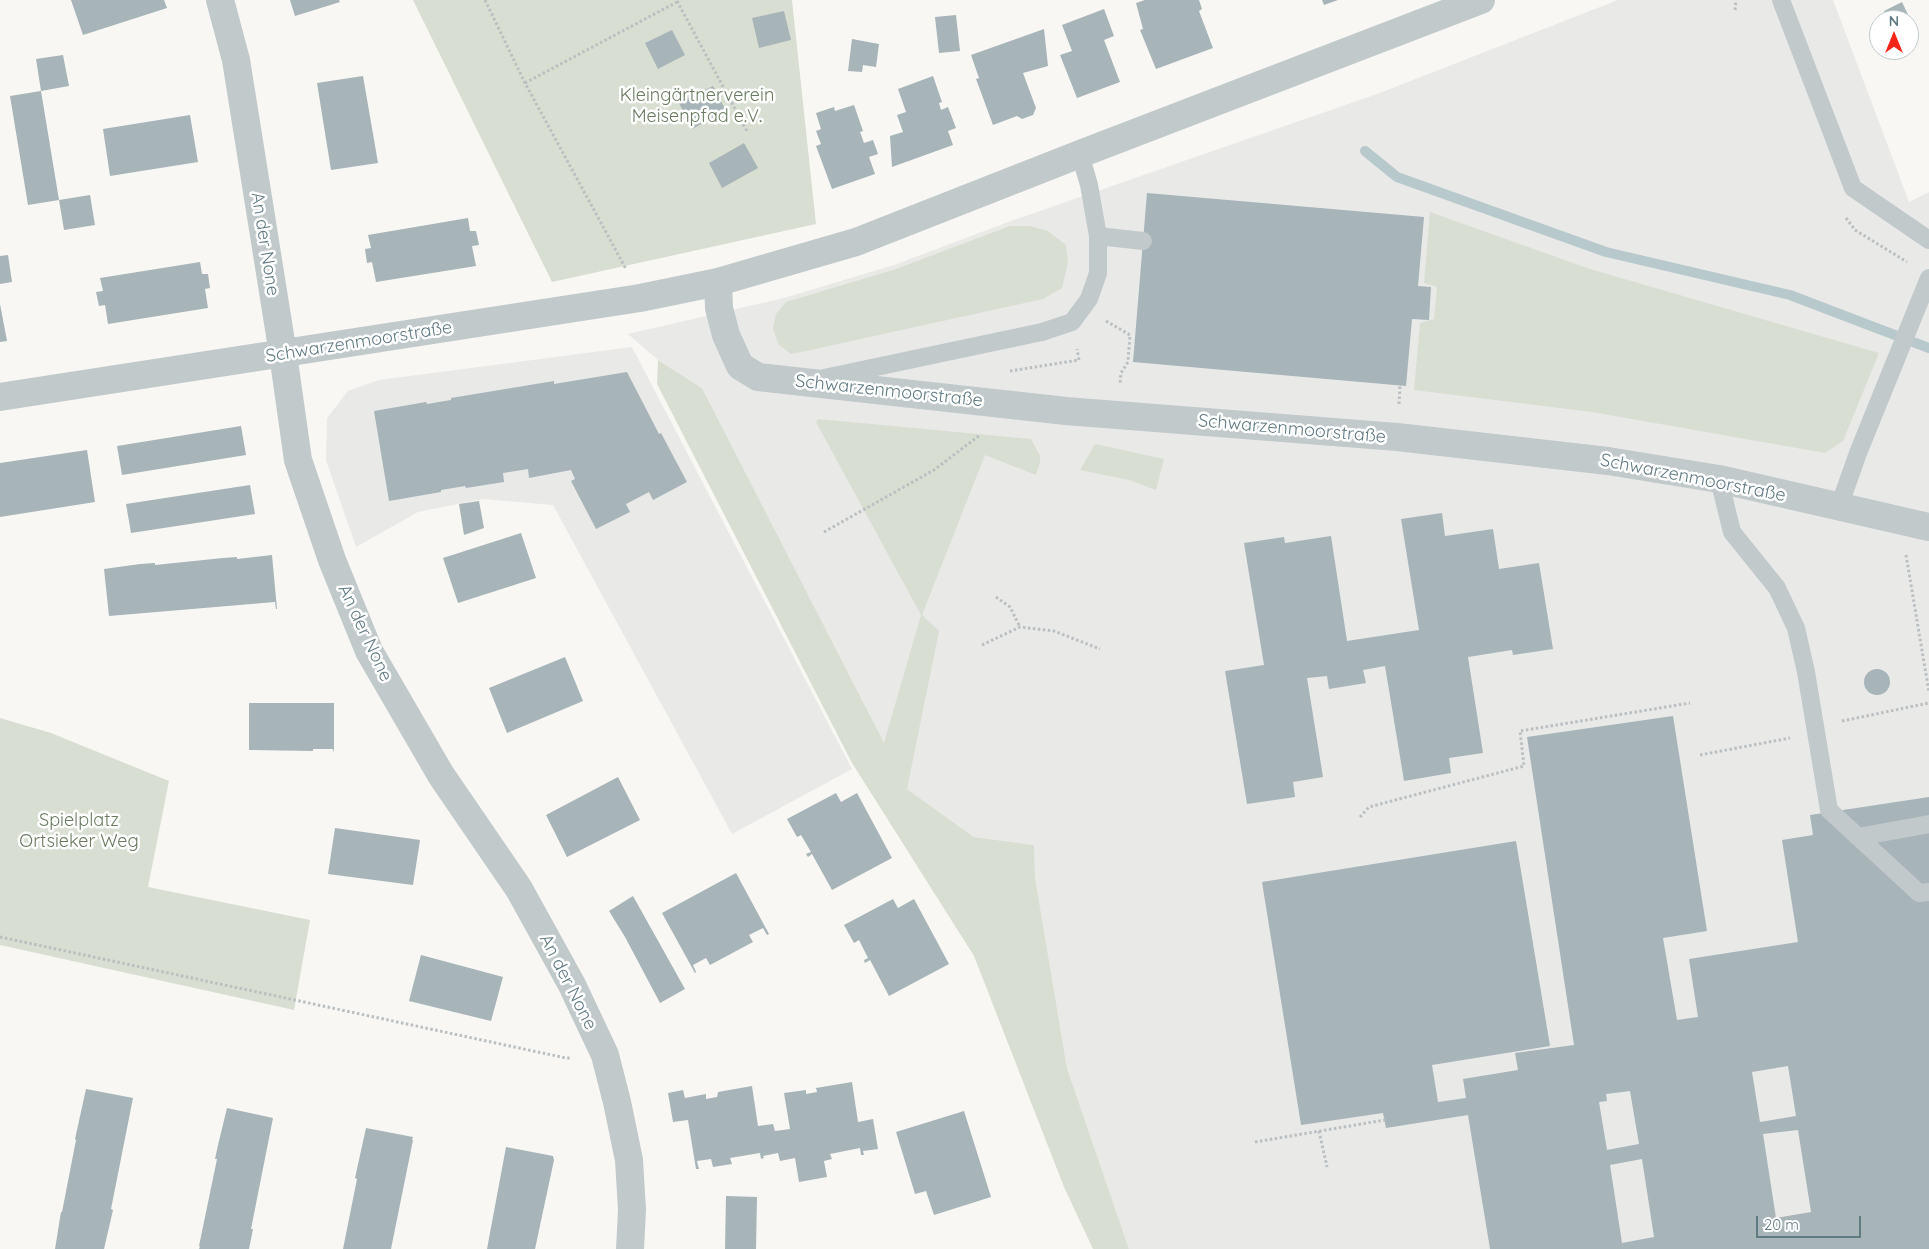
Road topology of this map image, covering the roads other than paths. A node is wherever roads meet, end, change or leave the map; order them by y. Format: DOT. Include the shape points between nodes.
graph roads {
  1 [pos="220,0"];
  2 [pos="1481,0"];
  3 [pos="1781,0"];
  4 [pos="1080,154"];
  5 [pos="1098,236"];
  6 [pos="1929,240"];
  7 [pos="1143,241"];
  8 [pos="1929,278"];
  9 [pos="718,282"];
  10 [pos="283,354"];
  11 [pos="807,382"];
  12 [pos="0,397"];
  13 [pos="1719,479"];
  14 [pos="1839,507"];
  15 [pos="1929,526"];
  16 [pos="1929,824"];
  17 [pos="1858,837"];
  18 [pos="1929,892"];
  19 [pos="630,1249"];
  1 -- 10 [label="street, An der None" via="236,60"];
  2 -- 4 [label="street, Schwarzenmoorstraße"];
  3 -- 6 [label="lane" via="1853,188"];
  4 -- 5 [label="lane"];
  4 -- 9 [label="street, Schwarzenmoorstraße" via="856,242"];
  5 -- 7 [label="lane"];
  5 -- 11 [label="lane" via="1098,273 1089,299 1072,322 1042,332"];
  8 -- 14 [label="lane"];
  9 -- 10 [label="street, Schwarzenmoorstraße" via="640,298"];
  9 -- 11 [label="street, Schwarzenmoorstraße" via="719,308 726,336 740,366 758,377"];
  10 -- 12 [label="street, Schwarzenmoorstraße"];
  10 -- 19 [label="street, An der None" via="298,460 332,560 369,651 441,775 519,889 572,985 605,1055 629,1160"];
  11 -- 13 [label="street, Schwarzenmoorstraße" via="1066,411 1416,439 1608,461"];
  13 -- 14 [label="street, Schwarzenmoorstraße"];
  13 -- 17 [label="lane" via="1732,532 1777,588 1796,628 1829,810"];
  14 -- 15 [label="street, Schwarzenmoorstraße"];
  16 -- 17 [label="lane"];
  17 -- 18 [label="lane" via="1919,893"];
}
